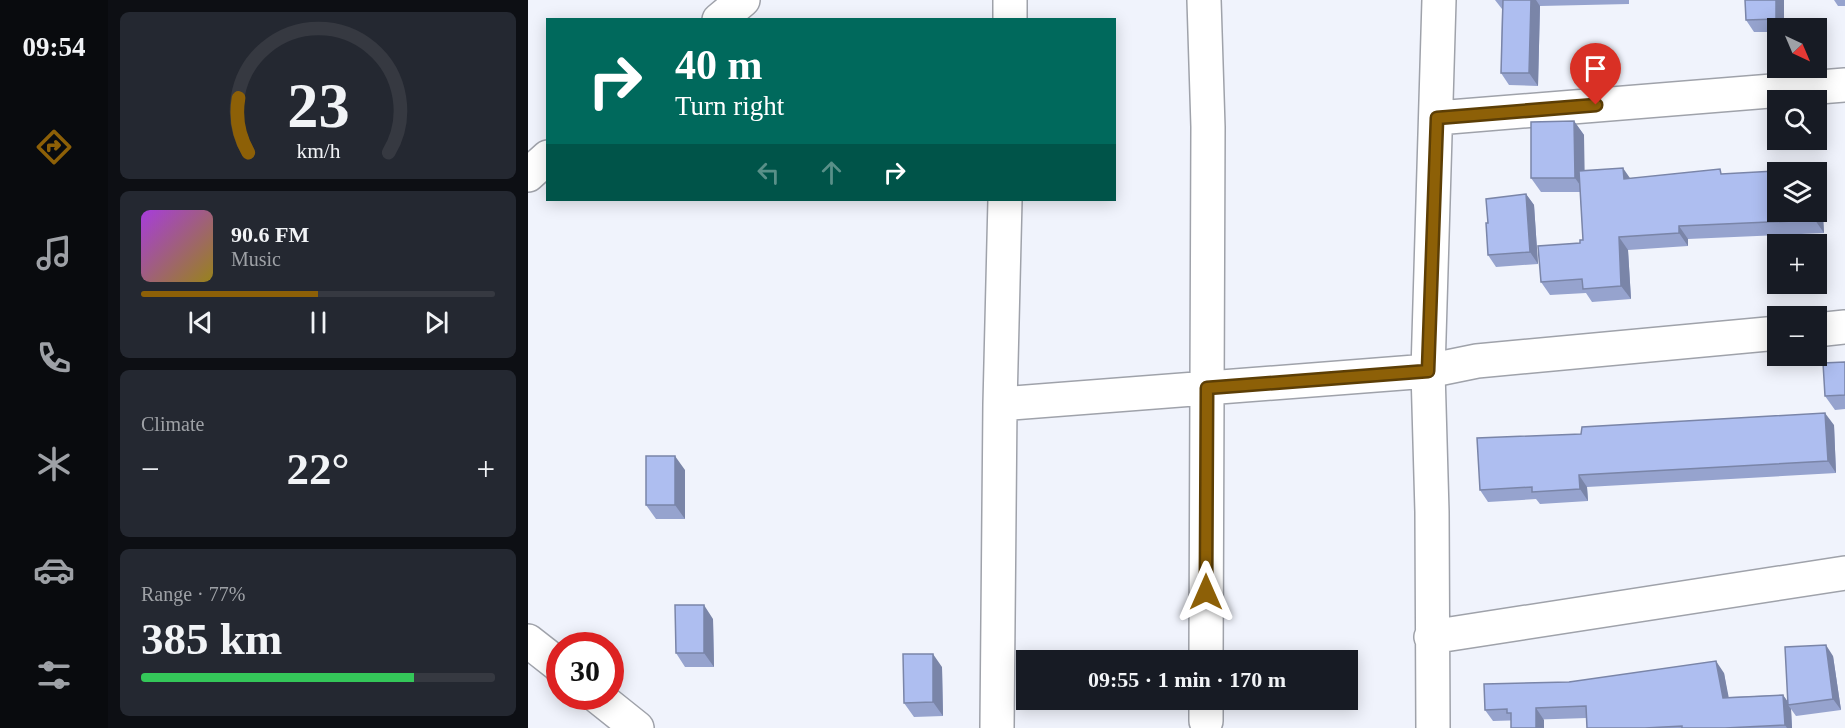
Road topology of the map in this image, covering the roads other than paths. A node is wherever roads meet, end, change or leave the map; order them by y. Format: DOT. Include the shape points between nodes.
graph roads {
  1 [pos="743,0"];
  2 [pos="1010,0"];
  3 [pos="1204,0"];
  4 [pos="1439,0"];
  5 [pos="721,18"];
  6 [pos="1010,18"];
  7 [pos="1845,85"];
  8 [pos="1437,118"];
  9 [pos="546,160"];
  10 [pos="528,175"];
  11 [pos="1005,201"];
  12 [pos="1845,327"];
  13 [pos="1827,329"];
  14 [pos="1767,334"];
  15 [pos="1428,371"];
  16 [pos="1207,388"];
  17 [pos="1000,404"];
  18 [pos="1845,573"];
  19 [pos="1431,637"];
  20 [pos="528,641"];
  21 [pos="1206,650"];
  22 [pos="546,655"];
  23 [pos="614,710"];
  24 [pos="637,728"];
  25 [pos="997,728"];
  26 [pos="1432,728"];
  1 -- 5 [label="street"];
  2 -- 6 [label="street"];
  3 -- 16 [label="street" via="1208,127"];
  4 -- 8 [label="street"];
  7 -- 8 [label="street"];
  8 -- 15 [label="street"];
  9 -- 10 [label="street"];
  11 -- 17 [label="street"];
  12 -- 13 [label="street"];
  14 -- 15 [label="street" via="1477,361"];
  15 -- 16 [label="street"];
  15 -- 19 [label="street"];
  16 -- 17 [label="street"];
  16 -- 21 [label="street"];
  17 -- 25 [label="street"];
  18 -- 19 [label="street"];
  19 -- 26 [label="street"];
  20 -- 22 [label="street"];
  23 -- 24 [label="street"];
}
